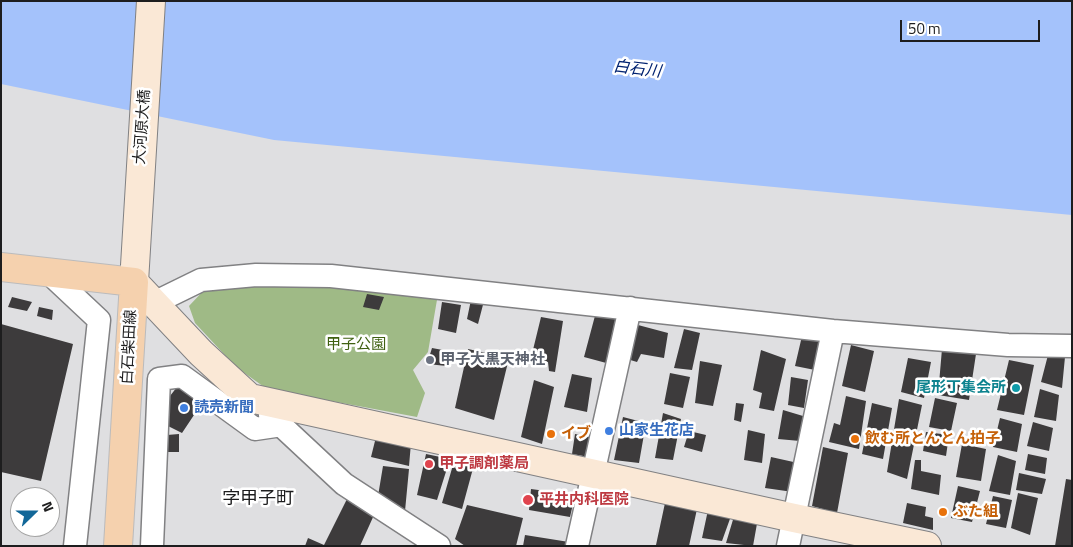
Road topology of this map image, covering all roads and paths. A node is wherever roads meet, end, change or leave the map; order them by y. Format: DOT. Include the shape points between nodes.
graph roads {
  1 [pos="152,1"];
  2 [pos="1,267"];
  3 [pos="50,274"];
  4 [pos="134,282"];
  5 [pos="154,304"];
  6 [pos="630,308"];
  7 [pos="833,331"];
  8 [pos="1072,346"];
  9 [pos="250,398"];
  10 [pos="282,425"];
  11 [pos="593,474"];
  12 [pos="794,518"];
  13 [pos="75,546"];
  14 [pos="118,546"];
  15 [pos="152,546"];
  16 [pos="439,546"];
  17 [pos="577,546"];
  18 [pos="788,546"];
  19 [pos="927,546"];
  1 -- 4 [label="street, 大河原大橋"];
  2 -- 3 [label="main road"];
  3 -- 4 [label="main road"];
  3 -- 13 [label="street" via="99,320"];
  4 -- 5 [label="street"];
  4 -- 14 [label="main road, 白石柴田線"];
  5 -- 6 [label="street" via="202,280 256,275 331,276"];
  5 -- 9 [label="street"];
  6 -- 7 [label="street"];
  6 -- 11 [label="street"];
  7 -- 8 [label="street" via="1008,345"];
  7 -- 12 [label="street"];
  9 -- 10 [label="street"];
  9 -- 11 [label="street"];
  10 -- 15 [label="street" via="255,429 182,376 159,379"];
  10 -- 16 [label="street" via="344,484"];
  11 -- 12 [label="street"];
  11 -- 17 [label="street"];
  12 -- 18 [label="street"];
  12 -- 19 [label="street"];
}
